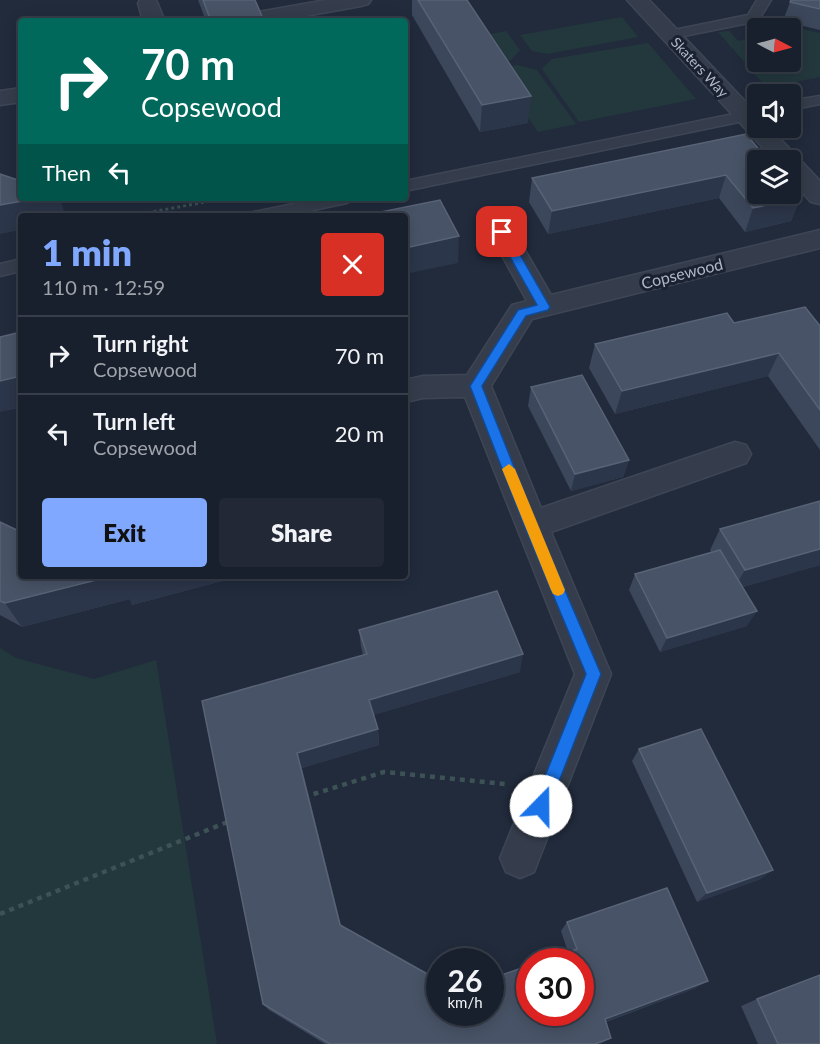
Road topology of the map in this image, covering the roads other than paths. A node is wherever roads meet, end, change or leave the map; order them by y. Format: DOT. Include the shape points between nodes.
graph roads {
  1 [pos="361,0"];
  2 [pos="638,0"];
  3 [pos="764,0"];
  4 [pos="332,14"];
  5 [pos="281,18"];
  6 [pos="669,34"];
  7 [pos="18,95"];
  8 [pos="0,98"];
  9 [pos="820,100"];
  10 [pos="801,104"];
  11 [pos="747,110"];
  12 [pos="747,115"];
  13 [pos="770,138"];
  14 [pos="779,150"];
  15 [pos="801,176"];
  16 [pos="408,185"];
  17 [pos="820,196"];
  18 [pos="332,201"];
  19 [pos="274,213"];
  20 [pos="502,232"];
  21 [pos="820,239"];
  22 [pos="18,266"];
  23 [pos="0,270"];
  24 [pos="544,307"];
  25 [pos="476,386"];
  26 [pos="408,390"];
  27 [pos="735,454"];
  28 [pos="531,525"];
  29 [pos="520,858"];
  1 -- 4 [label="street"];
  2 -- 6 [label="street, Skaters Way"];
  3 -- 6 [label="lane" via="753,18"];
  4 -- 5 [label="street"];
  6 -- 11 [label="street, Skaters Way"];
  7 -- 8 [label="street"];
  9 -- 10 [label="lane"];
  12 -- 16 [label="lane"];
  13 -- 14 [label="street, Skaters Way"];
  15 -- 17 [label="street"];
  18 -- 19 [label="lane"];
  20 -- 24 [label="street"];
  21 -- 24 [label="street, Copsewood"];
  22 -- 23 [label="lane"];
  24 -- 25 [label="street, Copsewood" via="522,312"];
  25 -- 26 [label="street"];
  25 -- 28 [label="street"];
  27 -- 28 [label="street"];
  28 -- 29 [label="street" via="593,674"];
}
